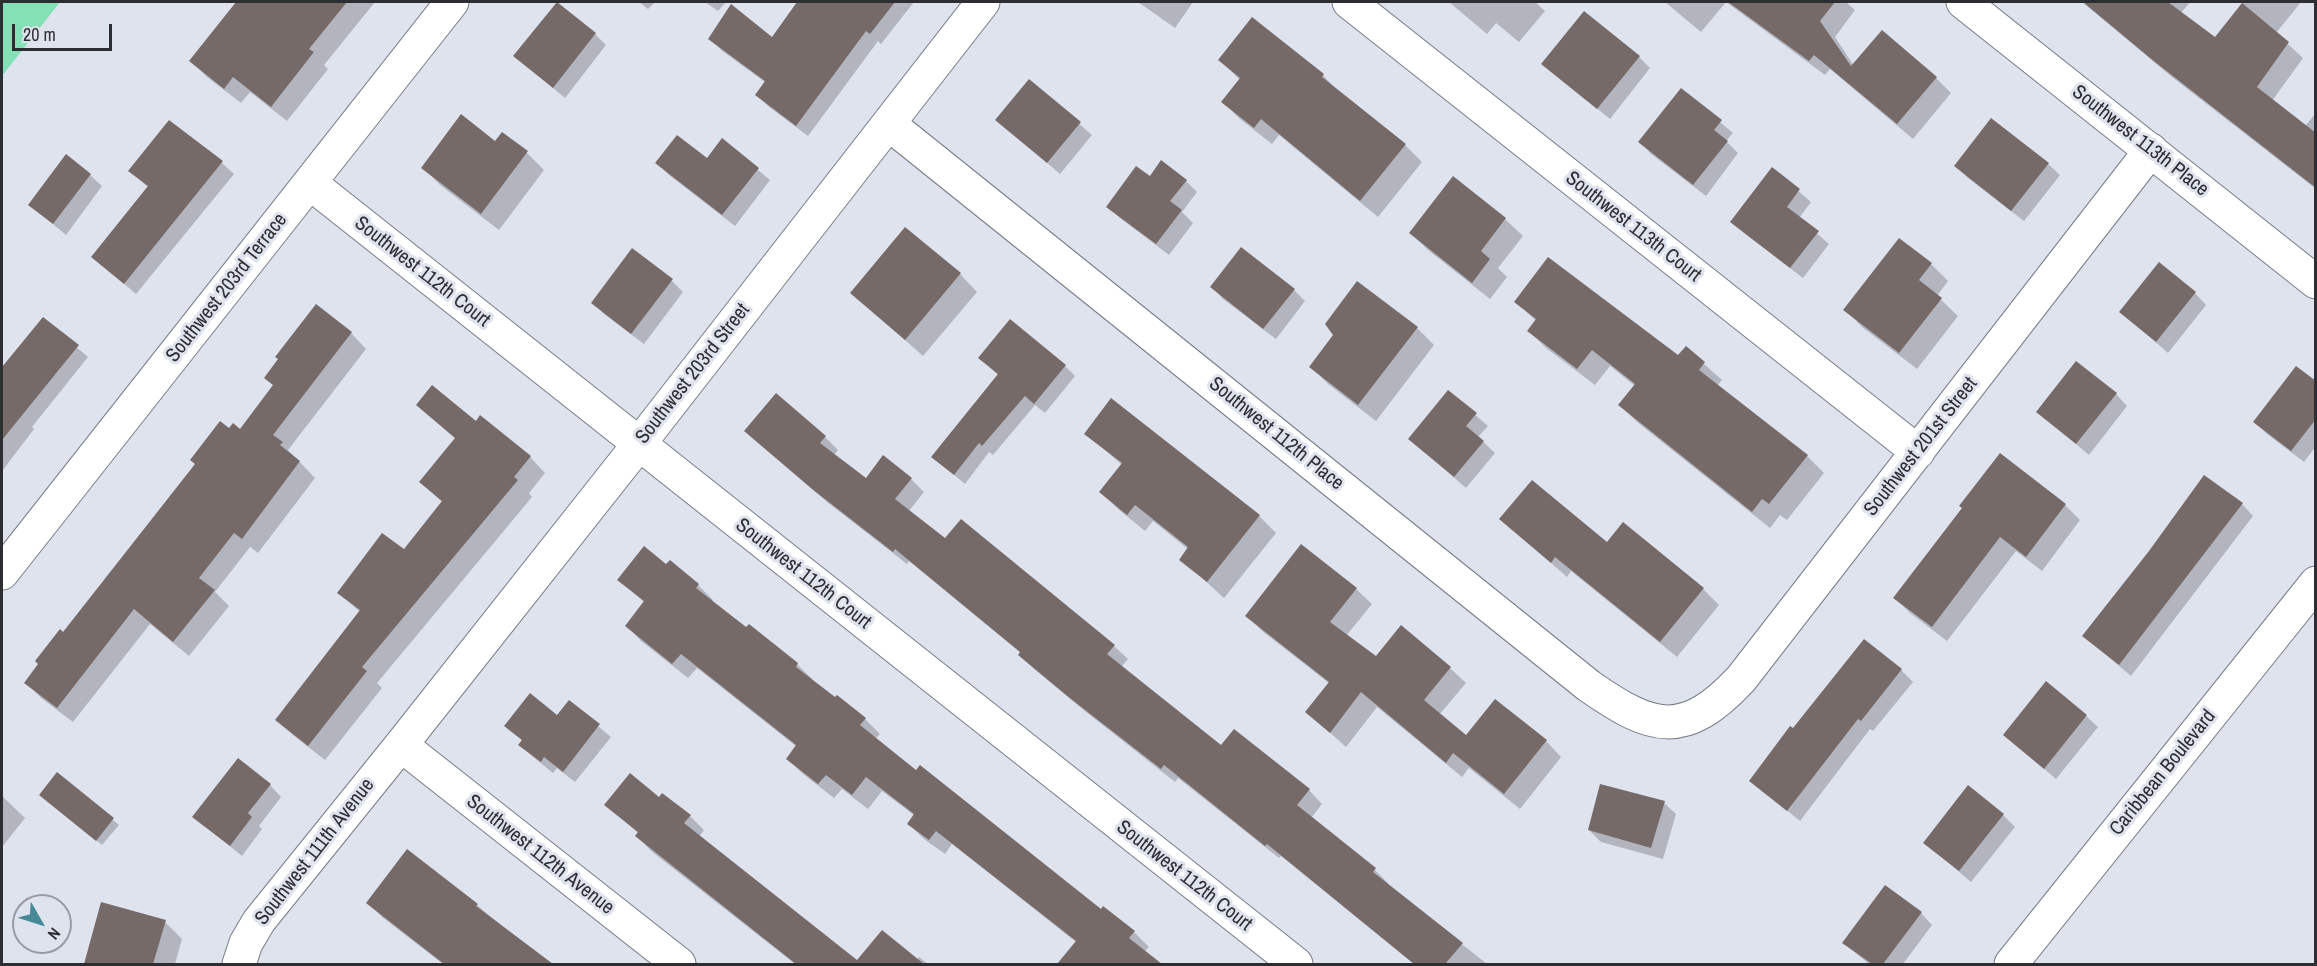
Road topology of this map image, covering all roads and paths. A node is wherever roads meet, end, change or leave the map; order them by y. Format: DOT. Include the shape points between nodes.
graph roads {
  1 [pos="452,2"];
  2 [pos="983,2"];
  3 [pos="1349,2"];
  4 [pos="1963,2"];
  5 [pos="889,124"];
  6 [pos="2151,150"];
  7 [pos="310,183"];
  8 [pos="2316,282"];
  9 [pos="639,444"];
  10 [pos="1918,452"];
  11 [pos="2,573"];
  12 [pos="2316,583"];
  13 [pos="1674,723"];
  14 [pos="401,746"];
  15 [pos="239,964"];
  16 [pos="679,964"];
  17 [pos="1296,964"];
  18 [pos="2011,964"];
  1 -- 7 [label="street, Southwest 203rd Terrace"];
  2 -- 5 [label="street, Southwest 203rd Street"];
  3 -- 10 [label="street, Southwest 113th Court"];
  4 -- 6 [label="street, Southwest 113th Place"];
  5 -- 9 [label="street, Southwest 203rd Street"];
  5 -- 13 [label="street, Southwest 112th Place" via="1589,686 1633,714"];
  6 -- 8 [label="street, Southwest 113th Place"];
  6 -- 10 [label="street, Southwest 201st Street"];
  7 -- 9 [label="street, Southwest 112th Court"];
  7 -- 11 [label="street, Southwest 203rd Terrace"];
  9 -- 14 [label="street, Southwest 203rd Street"];
  9 -- 17 [label="street, Southwest 112th Court"];
  10 -- 13 [label="street, Southwest 201st Street" via="1741,679 1710,708"];
  12 -- 18 [label="street, Caribbean Boulevard"];
  14 -- 15 [label="street, Southwest 111th Avenue" via="259,921"];
  14 -- 16 [label="street, Southwest 112th Avenue"];
}
